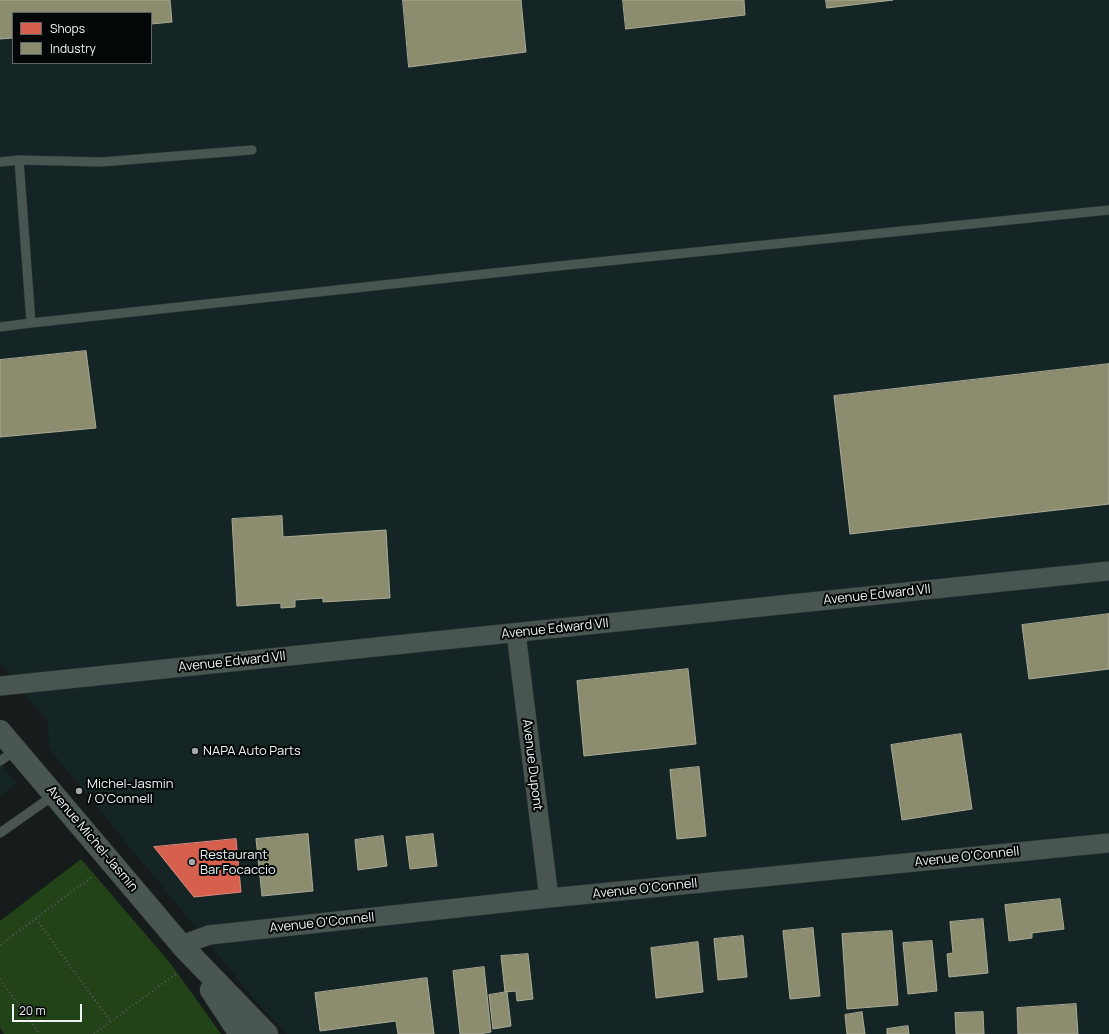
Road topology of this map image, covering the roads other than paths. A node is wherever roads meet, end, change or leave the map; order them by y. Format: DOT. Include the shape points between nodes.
graph roads {
  1 [pos="252,150"];
  2 [pos="19,160"];
  3 [pos="0,162"];
  4 [pos="1109,210"];
  5 [pos="31,323"];
  6 [pos="0,327"];
  7 [pos="1109,571"];
  8 [pos="516,633"];
  9 [pos="0,686"];
  10 [pos="0,731"];
  11 [pos="8,755"];
  12 [pos="54,795"];
  13 [pos="0,833"];
  14 [pos="1109,843"];
  15 [pos="549,898"];
  16 [pos="183,947"];
  17 [pos="240,1034"];
  18 [pos="266,1034"];
  1 -- 2 [label="lane" via="101,162"];
  2 -- 3 [label="lane"];
  2 -- 5 [label="lane"];
  4 -- 5 [label="lane"];
  5 -- 6 [label="lane"];
  7 -- 8 [label="street, Avenue Edward VII"];
  8 -- 9 [label="street, Avenue Edward VII"];
  8 -- 15 [label="street, Avenue Dupont"];
  10 -- 11 [label="main road, Avenue Michel-Jasmin"];
  11 -- 12 [label="main road, Avenue Michel-Jasmin"];
  12 -- 13 [label="lane"];
  12 -- 16 [label="main road, Avenue Michel-Jasmin"];
  14 -- 15 [label="street, Avenue O'Connell"];
  15 -- 16 [label="street, Avenue O'Connell" via="209,935"];
  16 -- 17 [label="main road, Avenue Michel-Jasmin"];
  16 -- 18 [label="main road, Avenue Michel-Jasmin"];
}
